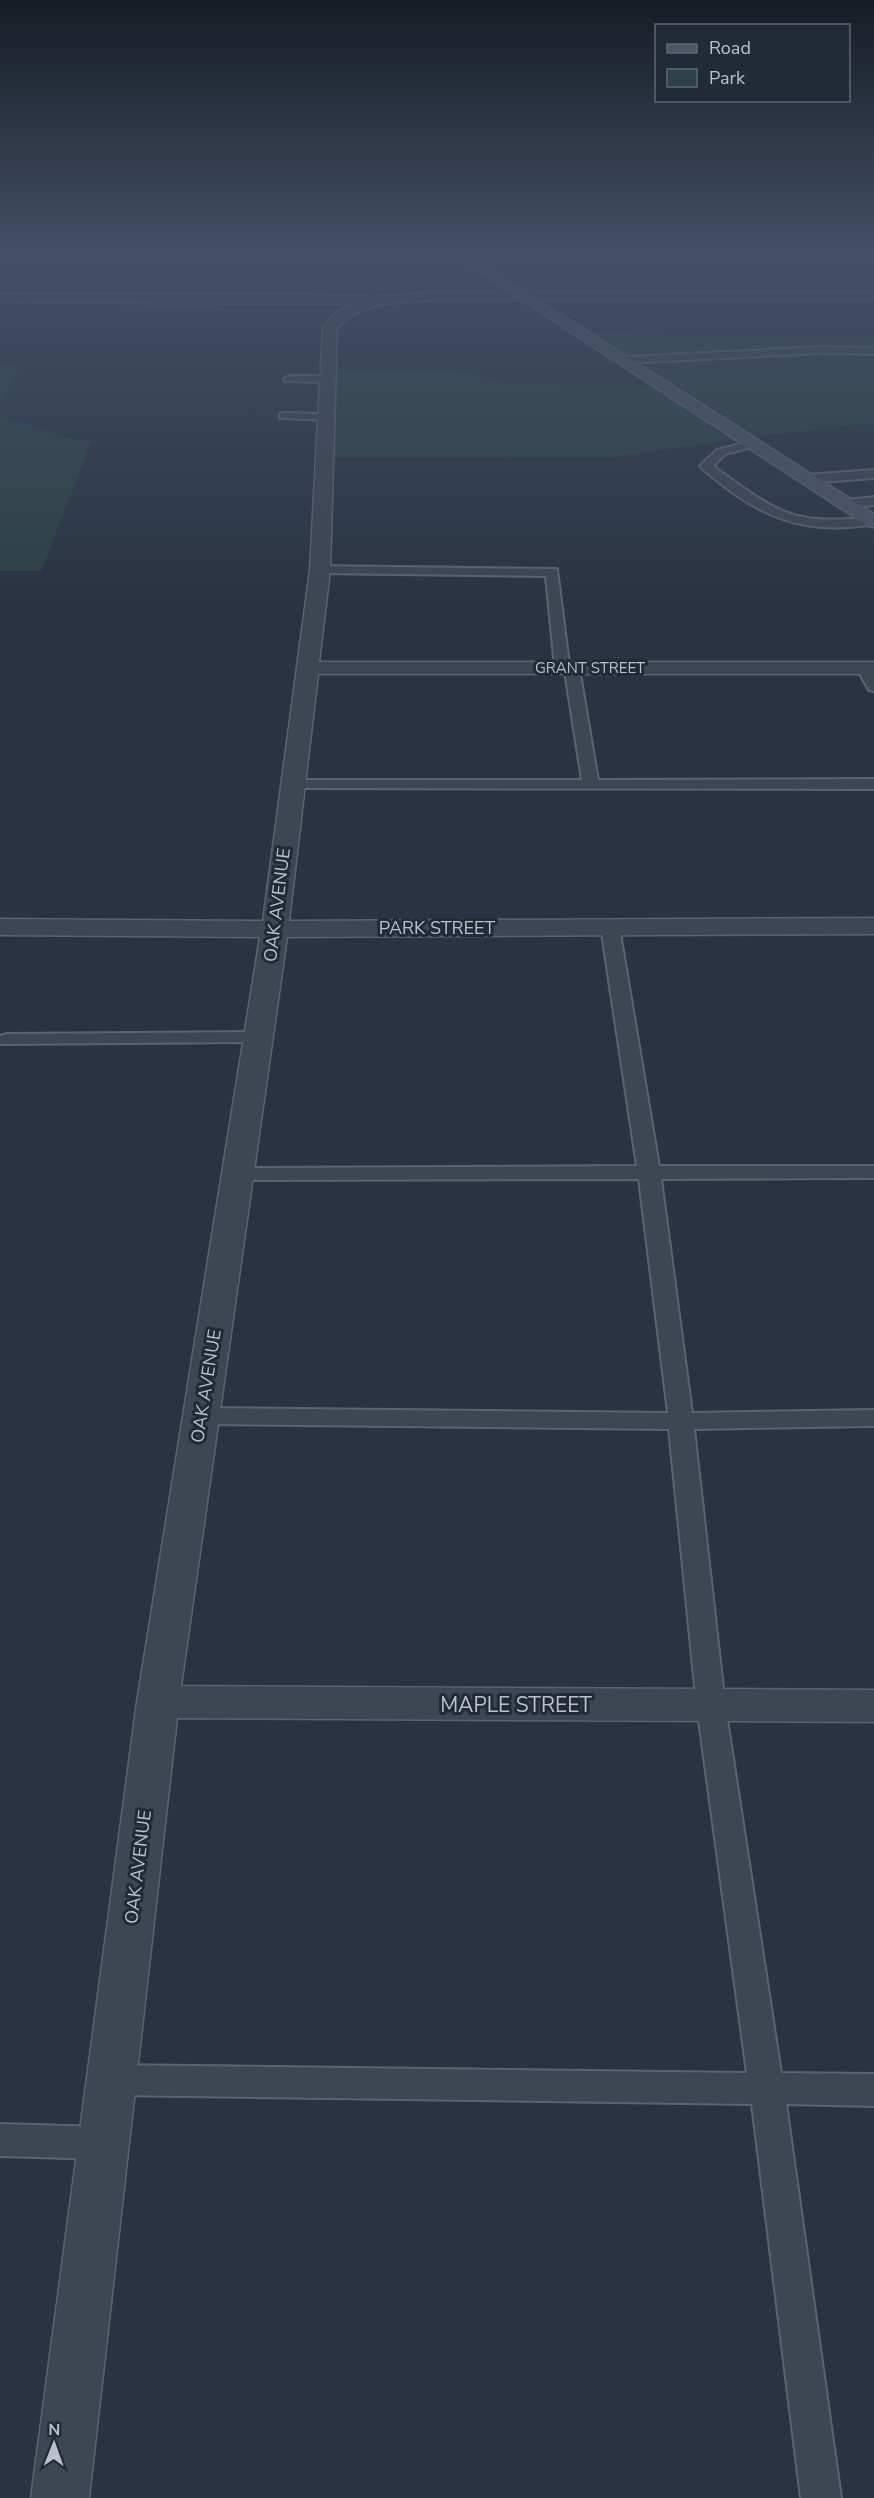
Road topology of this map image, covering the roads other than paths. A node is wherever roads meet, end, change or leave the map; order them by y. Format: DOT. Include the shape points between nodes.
graph roads {
  1 [pos="327,372"];
  2 [pos="643,372"];
  3 [pos="289,379"];
  4 [pos="327,379"];
  5 [pos="284,416"];
  6 [pos="326,417"];
  7 [pos="752,444"];
  8 [pos="874,474"];
  9 [pos="806,479"];
  10 [pos="874,501"];
  11 [pos="846,504"];
  12 [pos="873,521"];
  13 [pos="320,570"];
  14 [pos="306,668"];
  15 [pos="567,668"];
  16 [pos="871,675"];
  17 [pos="591,784"];
  18 [pos="874,784"];
  19 [pos="292,785"];
  20 [pos="874,926"];
  21 [pos="0,927"];
  22 [pos="610,927"];
  23 [pos="275,929"];
  24 [pos="259,1038"];
  25 [pos="7,1040"];
  26 [pos="874,1172"];
  27 [pos="649,1173"];
  28 [pos="238,1174"];
  29 [pos="201,1416"];
  30 [pos="874,1418"];
  31 [pos="681,1421"];
  32 [pos="158,1702"];
  33 [pos="711,1706"];
  34 [pos="874,1706"];
  35 [pos="111,2080"];
  36 [pos="767,2091"];
  37 [pos="874,2091"];
  38 [pos="0,2140"];
  39 [pos="104,2143"];
  40 [pos="60,2498"];
  41 [pos="821,2498"];
  1 -- 4 [label="street, OAK AVENUE"];
  2 -- 7 [label="main road"];
  3 -- 4 [label="lane"];
  4 -- 6 [label="street, OAK AVENUE"];
  5 -- 6 [label="lane"];
  6 -- 13 [label="street, OAK AVENUE"];
  7 -- 9 [label="main road"];
  7 -- 12 [label="lane" via="722,452 706,466 767,510 785,516 839,525"];
  8 -- 9 [label="lane"];
  9 -- 11 [label="main road"];
  10 -- 11 [label="lane"];
  11 -- 12 [label="main road"];
  13 -- 14 [label="street, OAK AVENUE"];
  13 -- 15 [label="lane" via="552,572"];
  14 -- 15 [label="street, GRANT STREET"];
  14 -- 19 [label="street, OAK AVENUE"];
  15 -- 16 [label="street, GRANT STREET"];
  15 -- 17 [label="lane"];
  17 -- 18 [label="lane"];
  17 -- 19 [label="lane"];
  19 -- 23 [label="street, OAK AVENUE"];
  20 -- 22 [label="street, PARK STREET"];
  21 -- 23 [label="street, PARK STREET"];
  22 -- 23 [label="street, PARK STREET"];
  22 -- 27 [label="lane"];
  23 -- 24 [label="street, OAK AVENUE"];
  24 -- 25 [label="lane"];
  24 -- 28 [label="street, OAK AVENUE"];
  26 -- 27 [label="lane"];
  27 -- 28 [label="lane"];
  27 -- 31 [label="lane"];
  28 -- 29 [label="street, OAK AVENUE"];
  29 -- 31 [label="lane"];
  29 -- 32 [label="street, OAK AVENUE"];
  30 -- 31 [label="lane"];
  31 -- 33 [label="lane"];
  32 -- 33 [label="street, MAPLE STREET"];
  32 -- 35 [label="street, OAK AVENUE"];
  33 -- 34 [label="street, MAPLE STREET"];
  33 -- 36 [label="lane"];
  35 -- 36 [label="lane"];
  35 -- 39 [label="street, OAK AVENUE"];
  36 -- 37 [label="lane"];
  36 -- 41 [label="lane"];
  38 -- 39 [label="lane"];
  39 -- 40 [label="street, OAK AVENUE"];
}
